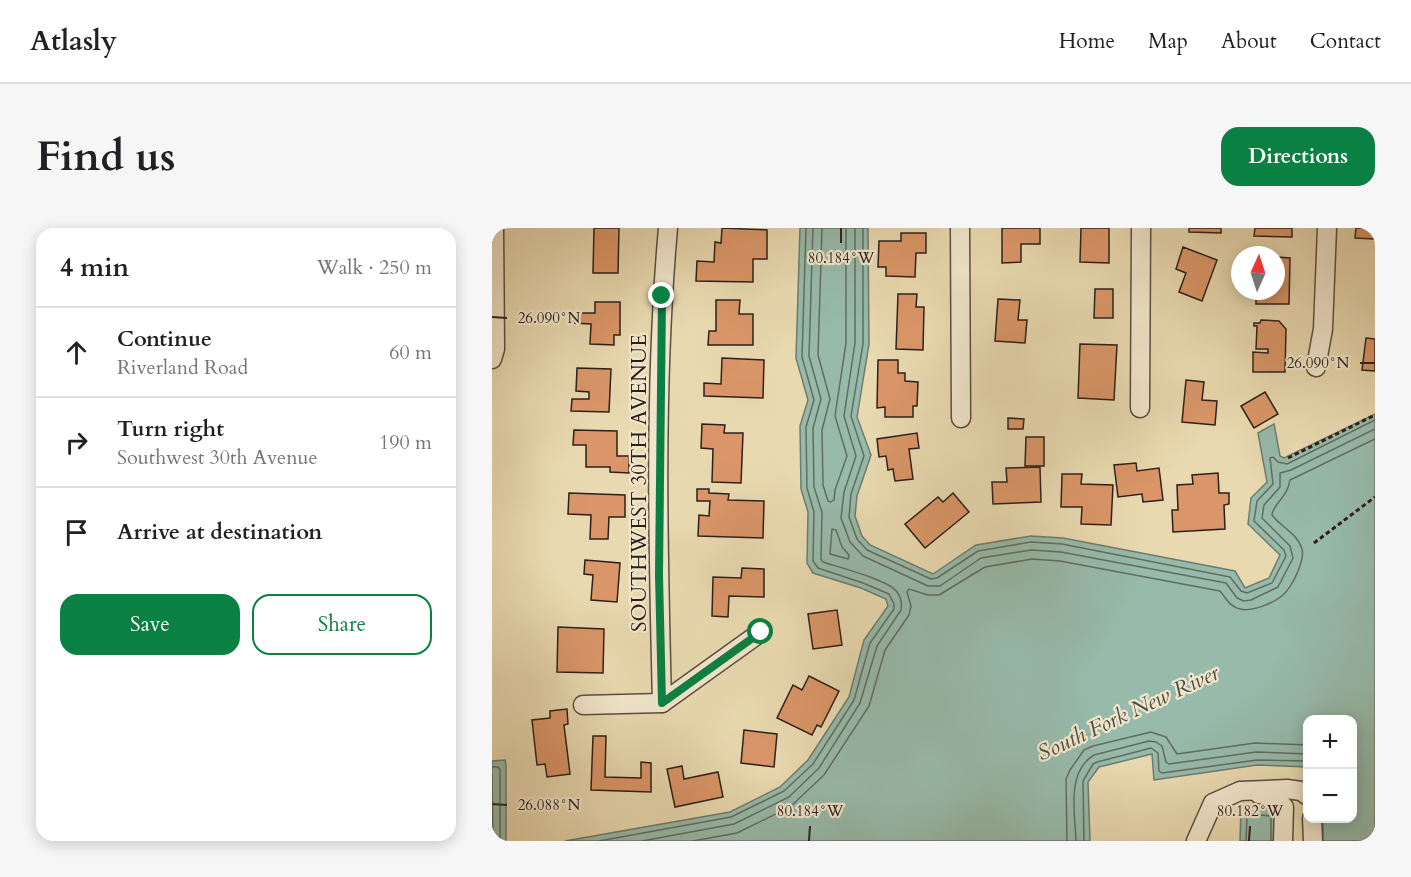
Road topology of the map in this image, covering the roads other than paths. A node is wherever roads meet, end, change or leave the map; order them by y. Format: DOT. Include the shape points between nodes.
graph roads {
  1 [pos="494,228"];
  2 [pos="668,228"];
  3 [pos="960,228"];
  4 [pos="1141,228"];
  5 [pos="1327,228"];
  6 [pos="492,359"];
  7 [pos="1316,368"];
  8 [pos="1140,408"];
  9 [pos="961,418"];
  10 [pos="761,632"];
  11 [pos="662,703"];
  12 [pos="583,705"];
  13 [pos="1240,791"];
  14 [pos="1303,792"];
  15 [pos="1312,823"];
  16 [pos="1196,841"];
  17 [pos="1283,841"];
  18 [pos="1313,841"];
  1 -- 6 [label="street"];
  2 -- 11 [label="street, SOUTHWEST 30TH AVENUE" via="661,375"];
  3 -- 9 [label="street"];
  4 -- 8 [label="street"];
  5 -- 7 [label="street" via="1323,329"];
  10 -- 11 [label="street"];
  11 -- 12 [label="street"];
  13 -- 14 [label="street" via="1287,789"];
  13 -- 16 [label="street" via="1213,803"];
  13 -- 17 [label="street" via="1274,796 1284,807"];
  15 -- 18 [label="street"];
}
